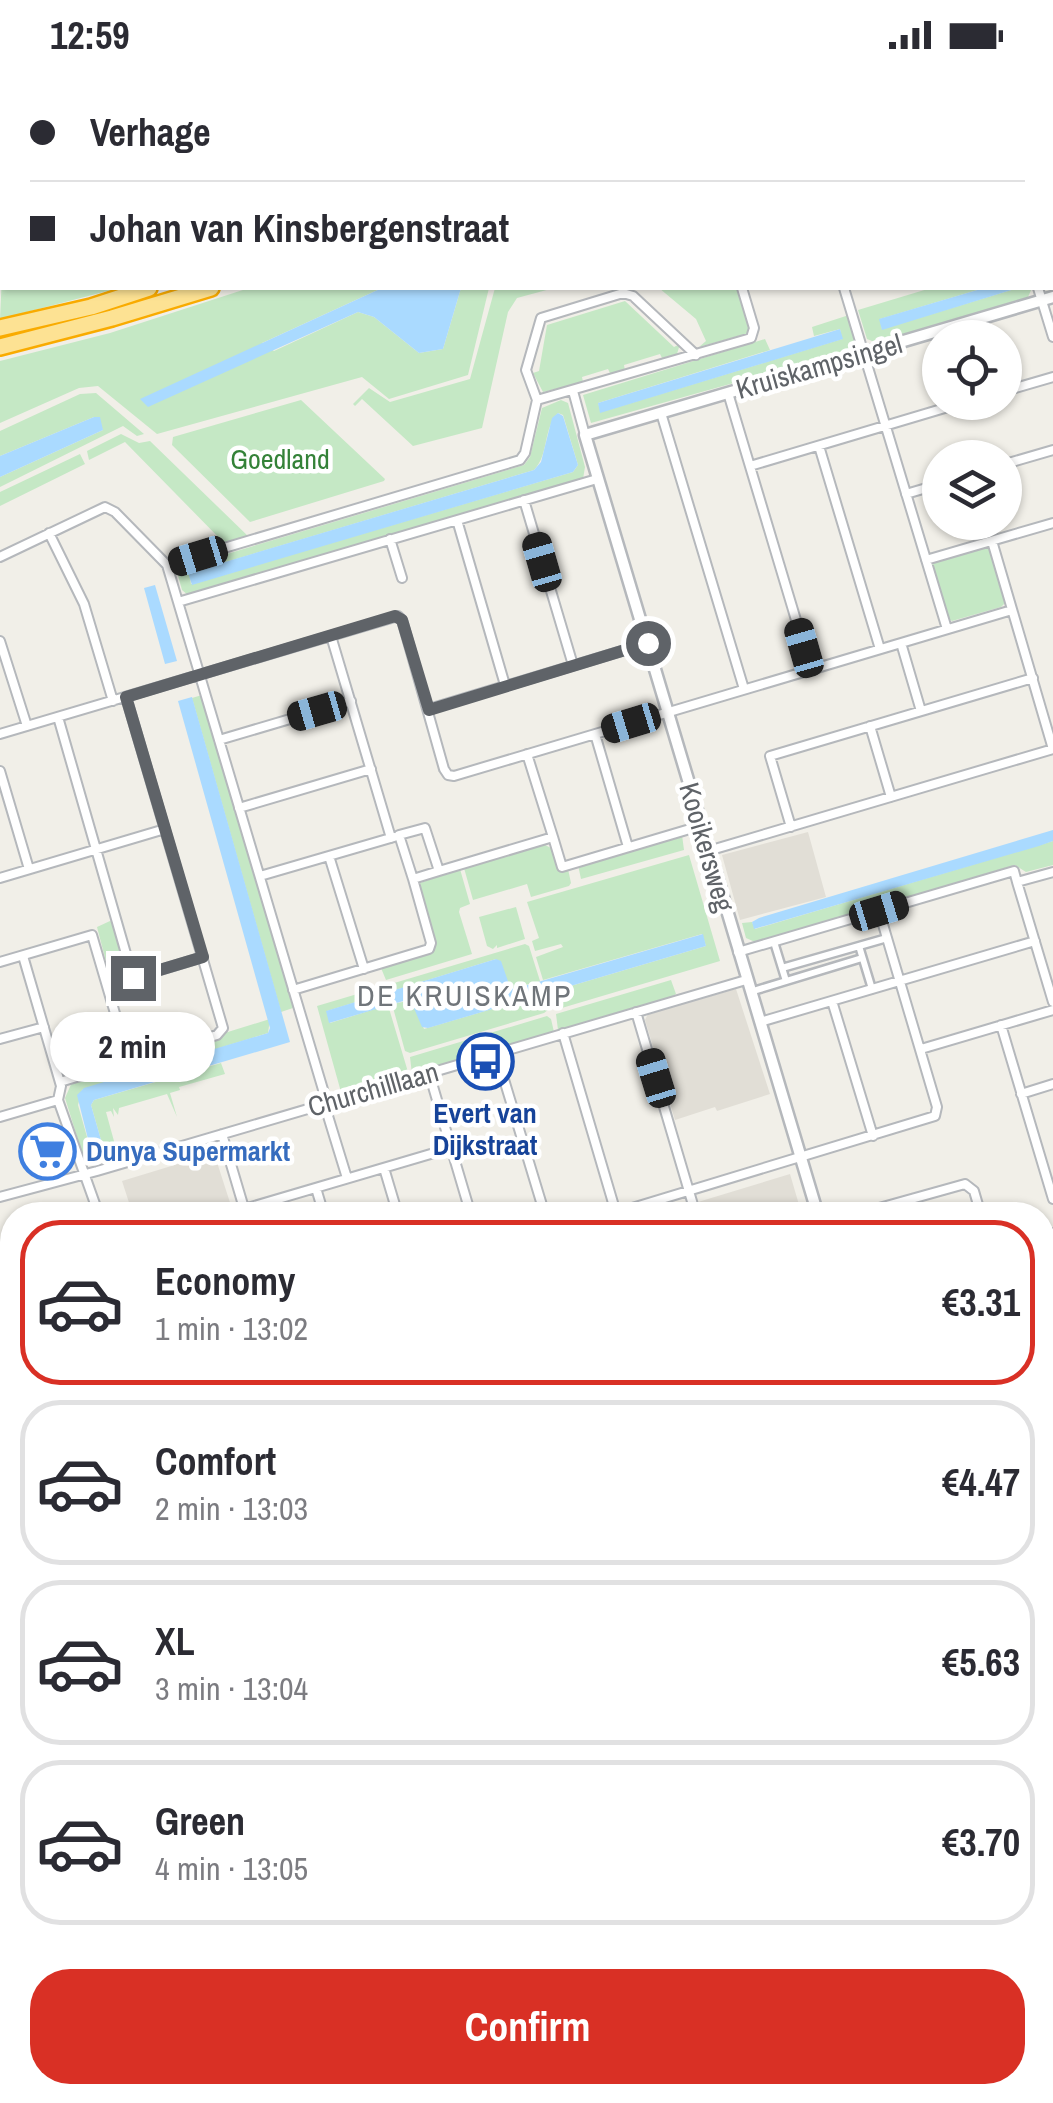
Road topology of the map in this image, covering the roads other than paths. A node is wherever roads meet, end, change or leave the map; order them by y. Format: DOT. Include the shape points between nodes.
graph roads {
  1 [pos="143,290"];
  2 [pos="204,290"];
  3 [pos="743,290"];
  4 [pos="845,290"];
  5 [pos="1048,298"];
  6 [pos="0,328"];
  7 [pos="1053,337"];
  8 [pos="0,346"];
  9 [pos="864,352"];
  10 [pos="696,355"];
  11 [pos="1053,377"];
  12 [pos="1022,386"];
  13 [pos="573,391"];
  14 [pos="728,393"];
  15 [pos="537,400"];
  16 [pos="661,412"];
  17 [pos="922,415"];
  18 [pos="886,426"];
  19 [pos="585,435"];
  20 [pos="819,446"];
  21 [pos="1053,450"];
  22 [pos="1022,459"];
  23 [pos="750,466"];
  24 [pos="598,479"];
  25 [pos="922,489"];
  26 [pos="906,494"];
  27 [pos="524,500"];
  28 [pos="457,520"];
  29 [pos="1053,523"];
  30 [pos="49,533"];
  31 [pos="390,540"];
  32 [pos="992,541"];
  33 [pos="0,557"];
  34 [pos="926,560"];
  35 [pos="167,565"];
  36 [pos="402,578"];
  37 [pos="178,602"];
  38 [pos="1012,610"];
  39 [pos="947,629"];
  40 [pos="331,636"];
  41 [pos="0,642"];
  42 [pos="648,643"];
  43 [pos="901,643"];
  44 [pos="880,649"];
  45 [pos="573,665"];
  46 [pos="811,670"];
  47 [pos="200,675"];
  48 [pos="1033,678"];
  49 [pos="506,685"];
  50 [pos="744,690"];
  51 [pos="126,697"];
  52 [pos="113,701"];
  53 [pos="350,701"];
  54 [pos="429,710"];
  55 [pos="921,711"];
  56 [pos="668,712"];
  57 [pos="58,717"];
  58 [pos="26,726"];
  59 [pos="870,726"];
  60 [pos="0,734"];
  61 [pos="595,734"];
  62 [pos="219,740"];
  63 [pos="1053,749"];
  64 [pos="527,754"];
  65 [pos="371,769"];
  66 [pos="0,771"];
  67 [pos="891,797"];
  68 [pos="239,808"];
  69 [pos="700,826"];
  70 [pos="791,827"];
  71 [pos="165,829"];
  72 [pos="395,837"];
  73 [pos="552,837"];
  74 [pos="628,847"];
  75 [pos="96,850"];
  76 [pos="708,851"];
  77 [pos="330,856"];
  78 [pos="29,870"];
  79 [pos="439,871"];
  80 [pos="1053,872"];
  81 [pos="260,876"];
  82 [pos="0,878"];
  83 [pos="412,879"];
  84 [pos="1017,882"];
  85 [pos="879,911"];
  86 [pos="887,938"];
  87 [pos="1035,941"];
  88 [pos="774,942"];
  89 [pos="859,946"];
  90 [pos="738,952"];
  91 [pos="23,956"];
  92 [pos="203,957"];
  93 [pos="862,958"];
  94 [pos="0,962"];
  95 [pos="782,968"];
  96 [pos="364,969"];
  97 [pos="133,978"];
  98 [pos="746,980"];
  99 [pos="900,981"];
  100 [pos="786,982"];
  101 [pos="107,986"];
  102 [pos="872,989"];
  103 [pos="293,990"];
  104 [pos="750,992"];
  105 [pos="832,1001"];
  106 [pos="1053,1002"];
  107 [pos="1053,1010"];
  108 [pos="636,1012"];
  109 [pos="760,1022"];
  110 [pos="44,1026"];
  111 [pos="1001,1026"];
  112 [pos="563,1033"];
  113 [pos="0,1040"];
  114 [pos="920,1049"];
  115 [pos="496,1053"];
  116 [pos="130,1061"];
  117 [pos="429,1073"];
  118 [pos="60,1082"];
  119 [pos="1053,1084"];
  120 [pos="1022,1094"];
  121 [pos="58,1100"];
  122 [pos="325,1103"];
  123 [pos="0,1116"];
  124 [pos="222,1134"];
  125 [pos="873,1136"];
  126 [pos="451,1148"];
  127 [pos="800,1158"];
  128 [pos="1053,1158"];
  129 [pos="1042,1162"];
  130 [pos="384,1168"];
  131 [pos="84,1174"];
  132 [pos="347,1178"];
  133 [pos="316,1188"];
  134 [pos="689,1192"];
  135 [pos="0,1196"];
  136 [pos="1053,1199"];
  137 [pos="903,1201"];
  138 [pos="94,1202"];
  139 [pos="242,1202"];
  140 [pos="275,1202"];
  141 [pos="320,1202"];
  142 [pos="394,1202"];
  143 [pos="466,1202"];
  144 [pos="540,1202"];
  145 [pos="610,1202"];
  146 [pos="654,1202"];
  147 [pos="692,1202"];
  148 [pos="814,1202"];
  149 [pos="900,1202"];
  150 [pos="977,1202"];
  1 -- 6 [label="highway"];
  2 -- 8 [label="highway"];
  3 -- 10 [label="street, Kruiskampsingel" via="752,335"];
  4 -- 9 [label="street"];
  5 -- 7 [label="street"];
  5 -- 9 [label="street, Kruiskampsingel"];
  9 -- 14 [label="street, Kruiskampsingel"];
  9 -- 18 [label="street"];
  10 -- 13 [label="street, Kruiskampsingel"];
  10 -- 15 [label="street, Kruiskampsingel" via="623,293 541,318 526,370"];
  11 -- 12 [label="street"];
  13 -- 15 [label="street, Kruiskampsingel"];
  13 -- 19 [label="street"];
  14 -- 16 [label="street, Kruiskampsingel"];
  14 -- 23 [label="street"];
  15 -- 35 [label="street, Kruiskampsingel" via="520,460"];
  16 -- 19 [label="street, Kruiskampsingel"];
  16 -- 50 [label="street"];
  17 -- 18 [label="street"];
  18 -- 20 [label="street"];
  18 -- 26 [label="street"];
  19 -- 24 [label="street"];
  20 -- 23 [label="street"];
  20 -- 44 [label="street"];
  21 -- 22 [label="street"];
  23 -- 46 [label="street"];
  24 -- 27 [label="street"];
  24 -- 42 [label="street, Kooikersweg"];
  25 -- 26 [label="street"];
  26 -- 34 [label="street"];
  27 -- 28 [label="street"];
  27 -- 45 [label="street"];
  28 -- 31 [label="street"];
  28 -- 49 [label="street"];
  29 -- 32 [label="street"];
  30 -- 33 [label="street"];
  30 -- 35 [label="street" via="109,508"];
  30 -- 52 [label="street" via="84,604"];
  31 -- 36 [label="street"];
  31 -- 37 [label="street"];
  32 -- 34 [label="street"];
  32 -- 38 [label="street"];
  34 -- 39 [label="street"];
  35 -- 37 [label="street"];
  37 -- 47 [label="street"];
  38 -- 39 [label="street"];
  38 -- 48 [label="street"];
  39 -- 43 [label="street"];
  40 -- 47 [label="street"];
  40 -- 53 [label="street"];
  40 -- 54 [label="street" via="399,617"];
  41 -- 58 [label="street"];
  42 -- 45 [label="street"];
  42 -- 56 [label="street, Kooikersweg"];
  43 -- 44 [label="street"];
  43 -- 55 [label="street"];
  44 -- 46 [label="street"];
  45 -- 49 [label="street"];
  46 -- 50 [label="street"];
  47 -- 51 [label="street"];
  47 -- 62 [label="street"];
  48 -- 55 [label="street"];
  48 -- 63 [label="street"];
  49 -- 54 [label="street"];
  50 -- 56 [label="street"];
  51 -- 52 [label="street"];
  51 -- 71 [label="street"];
  52 -- 57 [label="street"];
  53 -- 62 [label="street"];
  53 -- 65 [label="street"];
  54 -- 64 [label="street" via="448,775"];
  55 -- 59 [label="street"];
  56 -- 61 [label="street"];
  56 -- 69 [label="street, Kooikersweg"];
  57 -- 58 [label="street"];
  57 -- 75 [label="street"];
  58 -- 60 [label="street"];
  59 -- 67 [label="street"];
  59 -- 70 [label="street" via="770,756"];
  61 -- 64 [label="street"];
  61 -- 74 [label="street"];
  62 -- 68 [label="street"];
  63 -- 67 [label="street"];
  64 -- 73 [label="street"];
  65 -- 68 [label="street"];
  65 -- 72 [label="street"];
  66 -- 78 [label="street"];
  67 -- 70 [label="street"];
  68 -- 81 [label="street"];
  69 -- 74 [label="street"];
  69 -- 76 [label="street, Kooikersweg"];
  70 -- 76 [label="street"];
  71 -- 75 [label="street"];
  71 -- 92 [label="street"];
  72 -- 77 [label="street"];
  72 -- 79 [label="street" via="425,828"];
  72 -- 83 [label="street"];
  73 -- 74 [label="street" via="562,867"];
  73 -- 79 [label="street"];
  75 -- 78 [label="street"];
  75 -- 97 [label="street"];
  76 -- 90 [label="street, Kooikersweg"];
  77 -- 81 [label="street"];
  77 -- 96 [label="street"];
  78 -- 82 [label="street"];
  79 -- 83 [label="street"];
  80 -- 84 [label="street"];
  81 -- 103 [label="street"];
  83 -- 96 [label="street" via="431,946"];
  84 -- 85 [label="street" via="1014,870"];
  84 -- 87 [label="street"];
  85 -- 86 [label="street"];
  85 -- 88 [label="street"];
  86 -- 89 [label="street"];
  86 -- 99 [label="street"];
  87 -- 99 [label="street"];
  87 -- 106 [label="street"];
  88 -- 90 [label="street"];
  88 -- 95 [label="street"];
  89 -- 93 [label="street"];
  89 -- 95 [label="street"];
  90 -- 98 [label="street, Kooikersweg"];
  91 -- 94 [label="street"];
  91 -- 101 [label="street" via="92,936"];
  91 -- 110 [label="street"];
  92 -- 97 [label="street"];
  92 -- 116 [label="street" via="222,1031"];
  93 -- 100 [label="street"];
  93 -- 102 [label="street"];
  95 -- 100 [label="street"];
  96 -- 103 [label="street"];
  97 -- 101 [label="street"];
  98 -- 104 [label="street, Kooikersweg"];
  98 -- 108 [label="street, Churchilllaan"];
  99 -- 102 [label="street"];
  99 -- 114 [label="street"];
  100 -- 104 [label="street"];
  101 -- 116 [label="street"];
  102 -- 105 [label="street"];
  103 -- 122 [label="street"];
  104 -- 109 [label="street, Kooikersweg"];
  105 -- 109 [label="street"];
  105 -- 125 [label="street"];
  107 -- 111 [label="street"];
  108 -- 112 [label="street, Churchilllaan"];
  108 -- 134 [label="street"];
  109 -- 127 [label="street, Kooikersweg"];
  110 -- 113 [label="street"];
  110 -- 118 [label="street"];
  111 -- 114 [label="street"];
  111 -- 120 [label="street"];
  112 -- 115 [label="street, Churchilllaan"];
  112 -- 145 [label="street"];
  114 -- 125 [label="street" via="937,1114"];
  115 -- 117 [label="street, Churchilllaan"];
  115 -- 144 [label="street"];
  116 -- 118 [label="street"];
  117 -- 122 [label="street, Churchilllaan"];
  117 -- 126 [label="street"];
  118 -- 121 [label="street"];
  119 -- 120 [label="street"];
  120 -- 129 [label="street"];
  121 -- 123 [label="street"];
  121 -- 131 [label="street"];
  122 -- 124 [label="street, Churchilllaan"];
  122 -- 132 [label="street"];
  124 -- 131 [label="street, Churchilllaan"];
  124 -- 139 [label="street"];
  125 -- 127 [label="street"];
  126 -- 130 [label="street"];
  126 -- 143 [label="street"];
  127 -- 134 [label="street"];
  127 -- 148 [label="street, Kooikersweg"];
  128 -- 129 [label="street"];
  129 -- 136 [label="street"];
  130 -- 132 [label="street"];
  130 -- 142 [label="street"];
  131 -- 135 [label="street, Churchilllaan"];
  131 -- 138 [label="street"];
  132 -- 133 [label="street"];
  133 -- 140 [label="street"];
  133 -- 141 [label="street"];
  134 -- 146 [label="street"];
  134 -- 147 [label="street"];
  137 -- 149 [label="street"];
  137 -- 150 [label="street" via="969,1184"];
}
